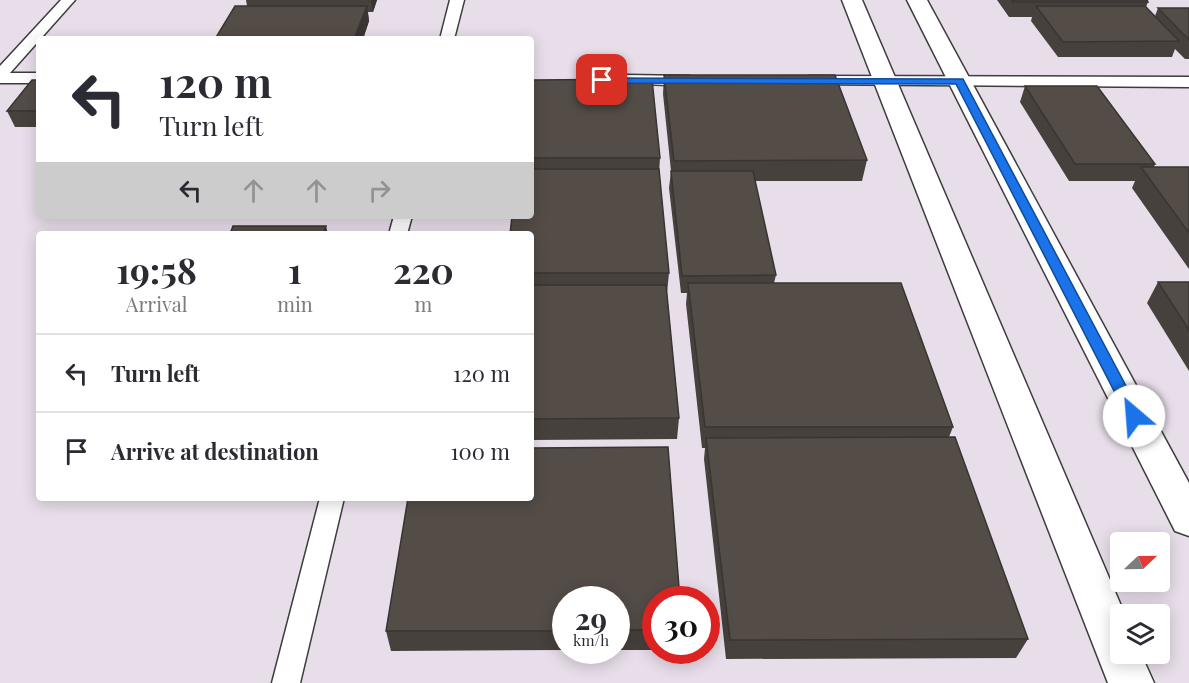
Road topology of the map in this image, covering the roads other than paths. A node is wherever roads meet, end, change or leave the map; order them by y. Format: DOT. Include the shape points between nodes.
graph roads {
  1 [pos="68,0"];
  2 [pos="457,0"];
  3 [pos="852,0"];
  4 [pos="917,0"];
  5 [pos="36,36"];
  6 [pos="36,36"];
  7 [pos="448,36"];
  8 [pos="0,77"];
  9 [pos="36,78"];
  10 [pos="614,80"];
  11 [pos="708,81"];
  12 [pos="791,81"];
  13 [pos="886,81"];
  14 [pos="960,81"];
  15 [pos="1189,82"];
  16 [pos="331,501"];
  17 [pos="1189,520"];
  18 [pos="286,683"];
  19 [pos="1131,683"];
  1 -- 6 [label="lane"];
  2 -- 7 [label="lane"];
  3 -- 13 [label="street"];
  4 -- 14 [label="street"];
  5 -- 8 [label="lane"];
  8 -- 9 [label="lane"];
  10 -- 11 [label="lane"];
  12 -- 13 [label="lane"];
  13 -- 14 [label="lane"];
  13 -- 19 [label="street"];
  14 -- 15 [label="lane"];
  14 -- 17 [label="street"];
  16 -- 18 [label="lane"];
}
